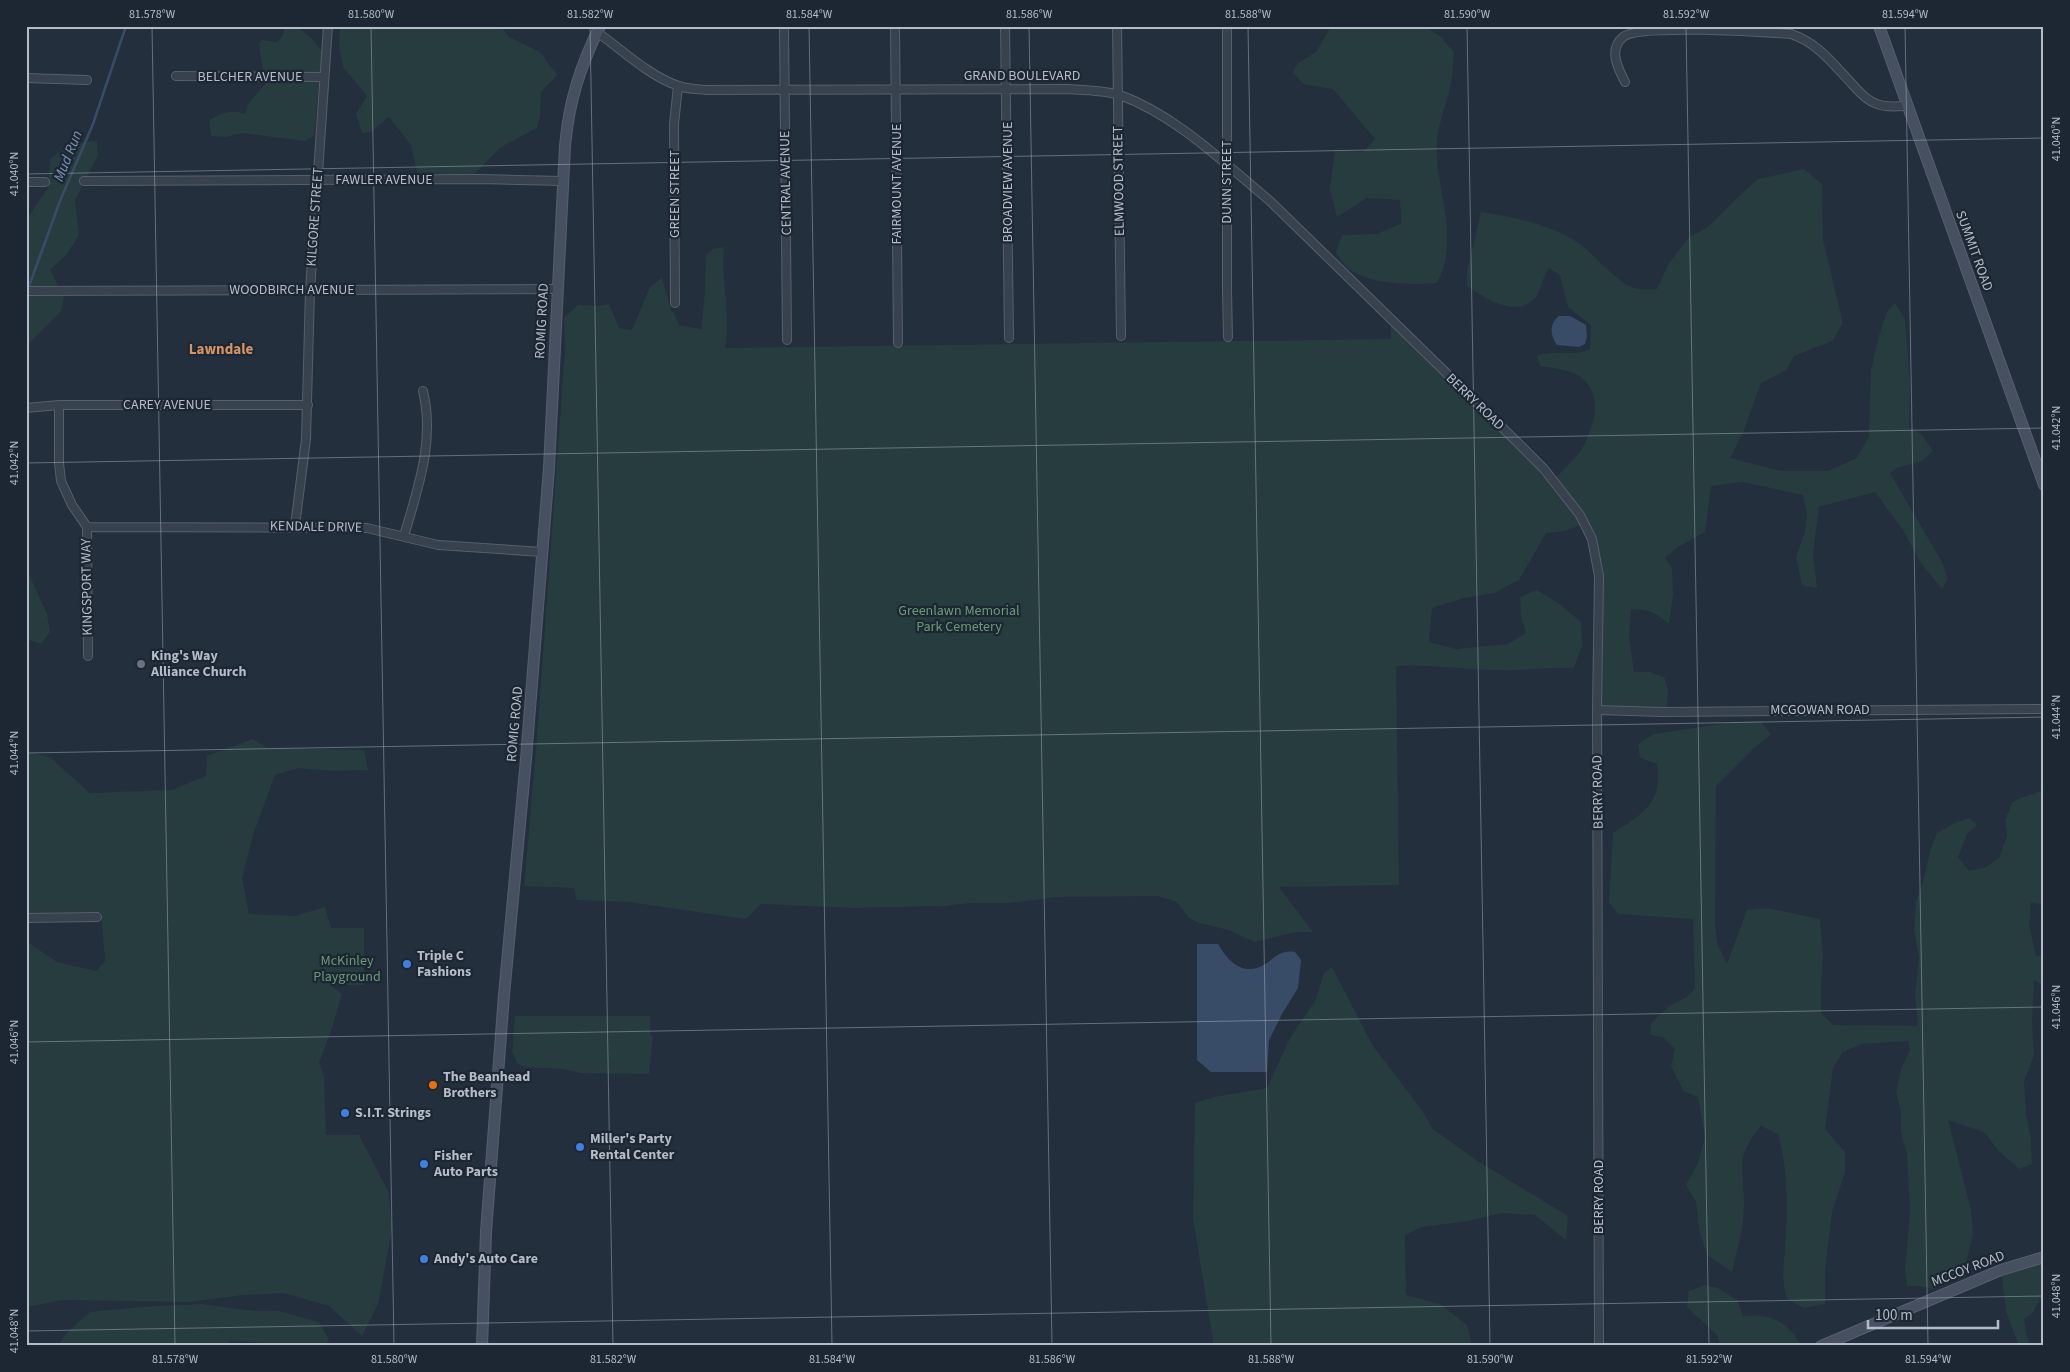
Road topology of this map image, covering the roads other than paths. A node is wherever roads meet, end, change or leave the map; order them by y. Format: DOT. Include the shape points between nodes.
graph roads {
  1 [pos="328,26"];
  2 [pos="784,26"];
  3 [pos="895,26"];
  4 [pos="1005,26"];
  5 [pos="1117,26"];
  6 [pos="1227,26"];
  7 [pos="1879,26"];
  8 [pos="595,28"];
  9 [pos="176,76"];
  10 [pos="324,77"];
  11 [pos="26,78"];
  12 [pos="87,80"];
  13 [pos="1625,82"];
  14 [pos="678,86"];
  15 [pos="1008,89"];
  16 [pos="784,90"];
  17 [pos="897,90"];
  18 [pos="1118,95"];
  19 [pos="1907,106"];
  20 [pos="1227,164"];
  21 [pos="317,180"];
  22 [pos="84,181"];
  23 [pos="563,181"];
  24 [pos="26,182"];
  25 [pos="45,182"];
  26 [pos="557,289"];
  27 [pos="310,290"];
  28 [pos="26,291"];
  29 [pos="675,303"];
  30 [pos="1392,319"];
  31 [pos="1121,336"];
  32 [pos="1228,337"];
  33 [pos="1009,338"];
  34 [pos="787,340"];
  35 [pos="898,343"];
  36 [pos="423,391"];
  37 [pos="59,405"];
  38 [pos="308,405"];
  39 [pos="26,408"];
  40 [pos="2044,485"];
  41 [pos="295,526"];
  42 [pos="87,527"];
  43 [pos="404,536"];
  44 [pos="542,552"];
  45 [pos="88,656"];
  46 [pos="2044,709"];
  47 [pos="1597,710"];
  48 [pos="97,917"];
  49 [pos="26,918"];
  50 [pos="2044,1257"];
  51 [pos="482,1346"];
  52 [pos="1600,1346"];
  53 [pos="1821,1346"];
  1 -- 10 [label="street, KILGORE STREET"];
  2 -- 16 [label="street, CENTRAL AVENUE"];
  3 -- 17 [label="street, FAIRMOUNT AVENUE"];
  4 -- 15 [label="street, BROADVIEW AVENUE"];
  5 -- 18 [label="street, ELMWOOD STREET"];
  6 -- 20 [label="street, DUNN STREET"];
  7 -- 19 [label="street, SUMMIT ROAD"];
  8 -- 14 [label="street, GRAND BOULEVARD" via="654,74"];
  8 -- 23 [label="street, ROMIG ROAD" via="570,105"];
  9 -- 10 [label="street, BELCHER AVENUE"];
  10 -- 21 [label="street, KILGORE STREET"];
  11 -- 12 [label="street"];
  13 -- 19 [label="street" via="1615,60 1615,51 1629,33 1791,34 1817,47 1872,102 1884,106"];
  14 -- 16 [label="street, GRAND BOULEVARD" via="706,90"];
  14 -- 29 [label="street, GREEN STREET" via="674,124"];
  15 -- 17 [label="street, GRAND BOULEVARD"];
  15 -- 18 [label="street, GRAND BOULEVARD" via="1066,89"];
  15 -- 33 [label="street, BROADVIEW AVENUE"];
  16 -- 17 [label="street, GRAND BOULEVARD"];
  16 -- 34 [label="street, CENTRAL AVENUE"];
  17 -- 35 [label="street, FAIRMOUNT AVENUE"];
  18 -- 20 [label="street, GRAND BOULEVARD" via="1163,117"];
  18 -- 31 [label="street, ELMWOOD STREET"];
  19 -- 40 [label="street, SUMMIT ROAD"];
  20 -- 30 [label="street, GRAND BOULEVARD"];
  20 -- 32 [label="street, DUNN STREET"];
  21 -- 22 [label="street, FAWLER AVENUE"];
  21 -- 23 [label="street, FAWLER AVENUE"];
  21 -- 27 [label="street, KILGORE STREET"];
  23 -- 26 [label="street, ROMIG ROAD"];
  24 -- 25 [label="street"];
  26 -- 27 [label="street, WOODBIRCH AVENUE"];
  26 -- 44 [label="street, ROMIG ROAD"];
  27 -- 28 [label="street, WOODBIRCH AVENUE"];
  27 -- 38 [label="street, KILGORE STREET"];
  30 -- 47 [label="street, BERRY ROAD" via="1544,469 1589,532 1599,576"];
  36 -- 43 [label="street" via="428,436"];
  37 -- 38 [label="street, CAREY AVENUE"];
  37 -- 39 [label="street, CAREY AVENUE"];
  37 -- 42 [label="street, KINGSPORT WAY" via="61,481"];
  38 -- 41 [label="street, KILGORE STREET"];
  41 -- 42 [label="street, KENDALE DRIVE"];
  41 -- 43 [label="street, KENDALE DRIVE" via="367,528"];
  42 -- 45 [label="street, KINGSPORT WAY"];
  43 -- 44 [label="street, KENDALE DRIVE" via="438,545"];
  44 -- 51 [label="street, ROMIG ROAD" via="504,995 487,1223"];
  46 -- 47 [label="street, MCGOWAN ROAD"];
  47 -- 52 [label="street, BERRY ROAD"];
  48 -- 49 [label="street"];
  50 -- 53 [label="street, MCCOY ROAD" via="2001,1270"];
}
